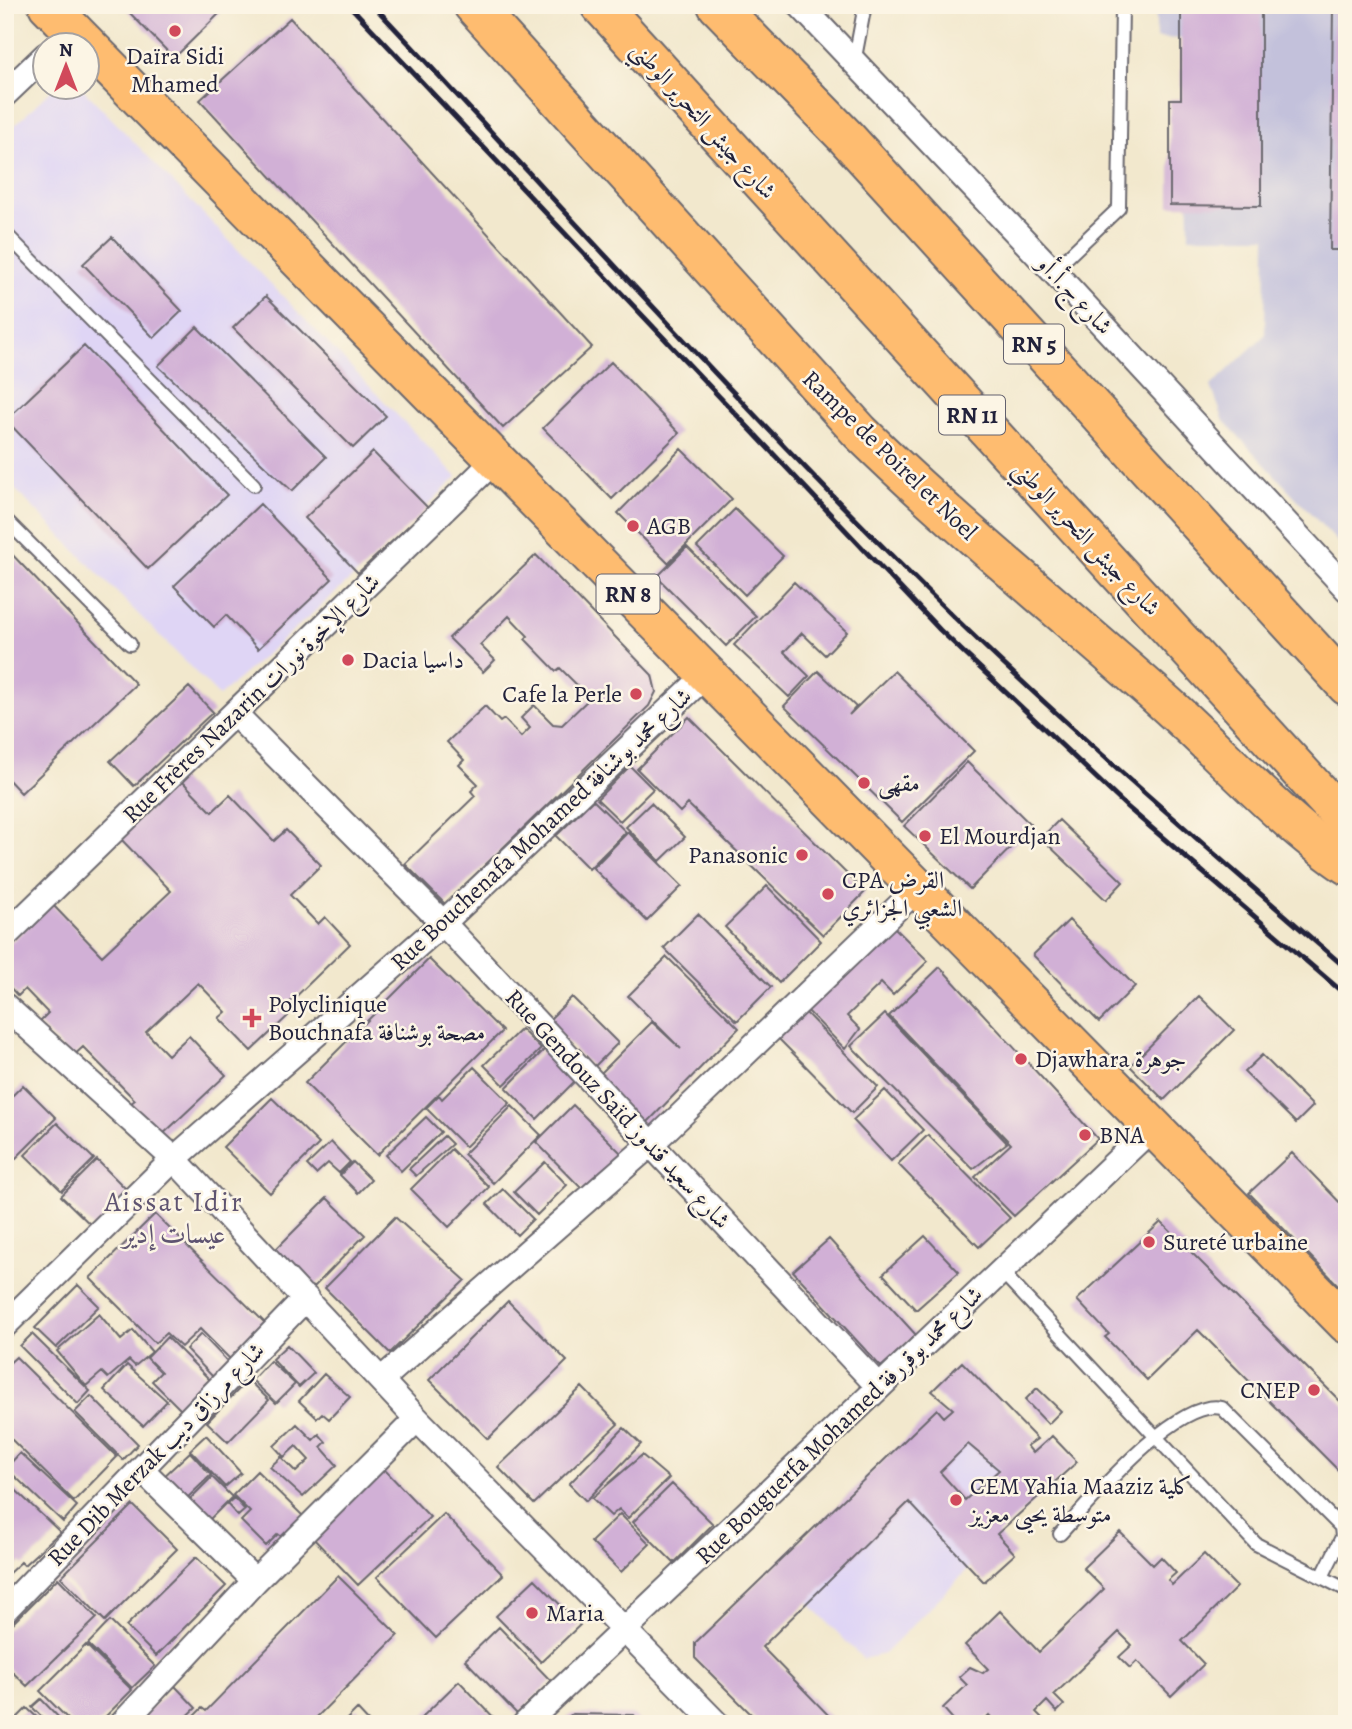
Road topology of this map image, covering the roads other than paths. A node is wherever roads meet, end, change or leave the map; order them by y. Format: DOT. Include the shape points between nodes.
graph roads {
  1 [pos="473,5"];
  2 [pos="600,5"];
  3 [pos="718,5"];
  4 [pos="800,5"];
  5 [pos="865,5"];
  6 [pos="1122,5"];
  7 [pos="32,62"];
  8 [pos="854,65"];
  9 [pos="102,79"];
  10 [pos="5,94"];
  11 [pos="5,233"];
  12 [pos="1053,271"];
  13 [pos="496,459"];
  14 [pos="254,485"];
  15 [pos="5,519"];
  16 [pos="1347,589"];
  17 [pos="130,644"];
  18 [pos="707,674"];
  19 [pos="1347,686"];
  20 [pos="236,715"];
  21 [pos="1347,823"];
  22 [pos="1347,865"];
  23 [pos="918,888"];
  24 [pos="443,923"];
  25 [pos="5,936"];
  26 [pos="5,1006"];
  27 [pos="1153,1127"];
  28 [pos="652,1143"];
  29 [pos="174,1159"];
  30 [pos="1002,1271"];
  31 [pos="306,1298"];
  32 [pos="1347,1324"];
  33 [pos="5,1325"];
  34 [pos="382,1379"];
  35 [pos="879,1387"];
  36 [pos="417,1419"];
  37 [pos="1157,1433"];
  38 [pos="141,1469"];
  39 [pos="1060,1534"];
  40 [pos="1322,1577"];
  41 [pos="255,1581"];
  42 [pos="1347,1590"];
  43 [pos="5,1610"];
  44 [pos="623,1631"];
  45 [pos="122,1724"];
  46 [pos="525,1724"];
  47 [pos="717,1724"];
  1 -- 22 [label="main road, Rampe de Poirel et Noel" via="860,432 926,496"];
  2 -- 21 [label="main road, شارع جيش التحرير الوطني / RN 11"];
  3 -- 19 [label="main road, RN 5" via="844,135"];
  4 -- 8 [label="street, شارع ج.أ.أو"];
  5 -- 8 [label="lane"];
  6 -- 12 [label="lane" via="1119,208"];
  7 -- 10 [label="street"];
  8 -- 12 [label="street, شارع ج.أ.أو"];
  9 -- 13 [label="main road, RN 8"];
  11 -- 14 [label="lane"];
  12 -- 16 [label="street, شارع ج.أ.أو"];
  13 -- 18 [label="main road, RN 8"];
  13 -- 20 [label="street, Rue Frères Nazarin شارع الإخوة نورات"];
  15 -- 17 [label="lane"];
  18 -- 23 [label="main road, RN 8"];
  18 -- 24 [label="street, Rue Bouchenafa Mohamed شارع محمد بوشنافة"];
  20 -- 24 [label="street, Rue Gendouz Saïd شارع سعيد قندوز"];
  20 -- 25 [label="street, Rue Frères Nazarin شارع الإخوة نورات"];
  23 -- 27 [label="main road, RN 8"];
  23 -- 28 [label="street"];
  24 -- 28 [label="street, Rue Gendouz Saïd شارع سعيد قندوز"];
  24 -- 29 [label="street, Rue Bouchenafa Mohamed شارع محمد بوشنافة"];
  26 -- 29 [label="street"];
  27 -- 30 [label="street, Rue Bouguerfa Mohamed شارع محمد بوقررفة"];
  27 -- 32 [label="main road, RN 8"];
  28 -- 34 [label="street"];
  28 -- 35 [label="street, Rue Gendouz Saïd شارع سعيد قندوز"];
  29 -- 31 [label="street"];
  29 -- 33 [label="street, Rue Bouchenafa Mohamed شارع محمد بوشنافة"];
  30 -- 35 [label="street, Rue Bouguerfa Mohamed شارع محمد بوقررفة"];
  30 -- 37 [label="lane"];
  31 -- 34 [label="street"];
  31 -- 38 [label="street, Rue Dib Merzak شارع مرزاق ديب"];
  34 -- 36 [label="street"];
  35 -- 44 [label="street, Rue Bouguerfa Mohamed شارع محمد بوقررفة"];
  36 -- 41 [label="street"];
  36 -- 44 [label="street"];
  37 -- 39 [label="lane"];
  37 -- 40 [label="lane" via="1256,1544"];
  37 -- 40 [label="lane" via="1201,1408 1222,1408 1341,1527 1342,1537"];
  38 -- 41 [label="street"];
  38 -- 43 [label="street, Rue Dib Merzak شارع مرزاق ديب"];
  40 -- 42 [label="lane"];
  41 -- 45 [label="street"];
  44 -- 46 [label="street, Rue Bouguerfa Mohamed شارع محمد بوقررفة"];
  44 -- 47 [label="street"];
}
